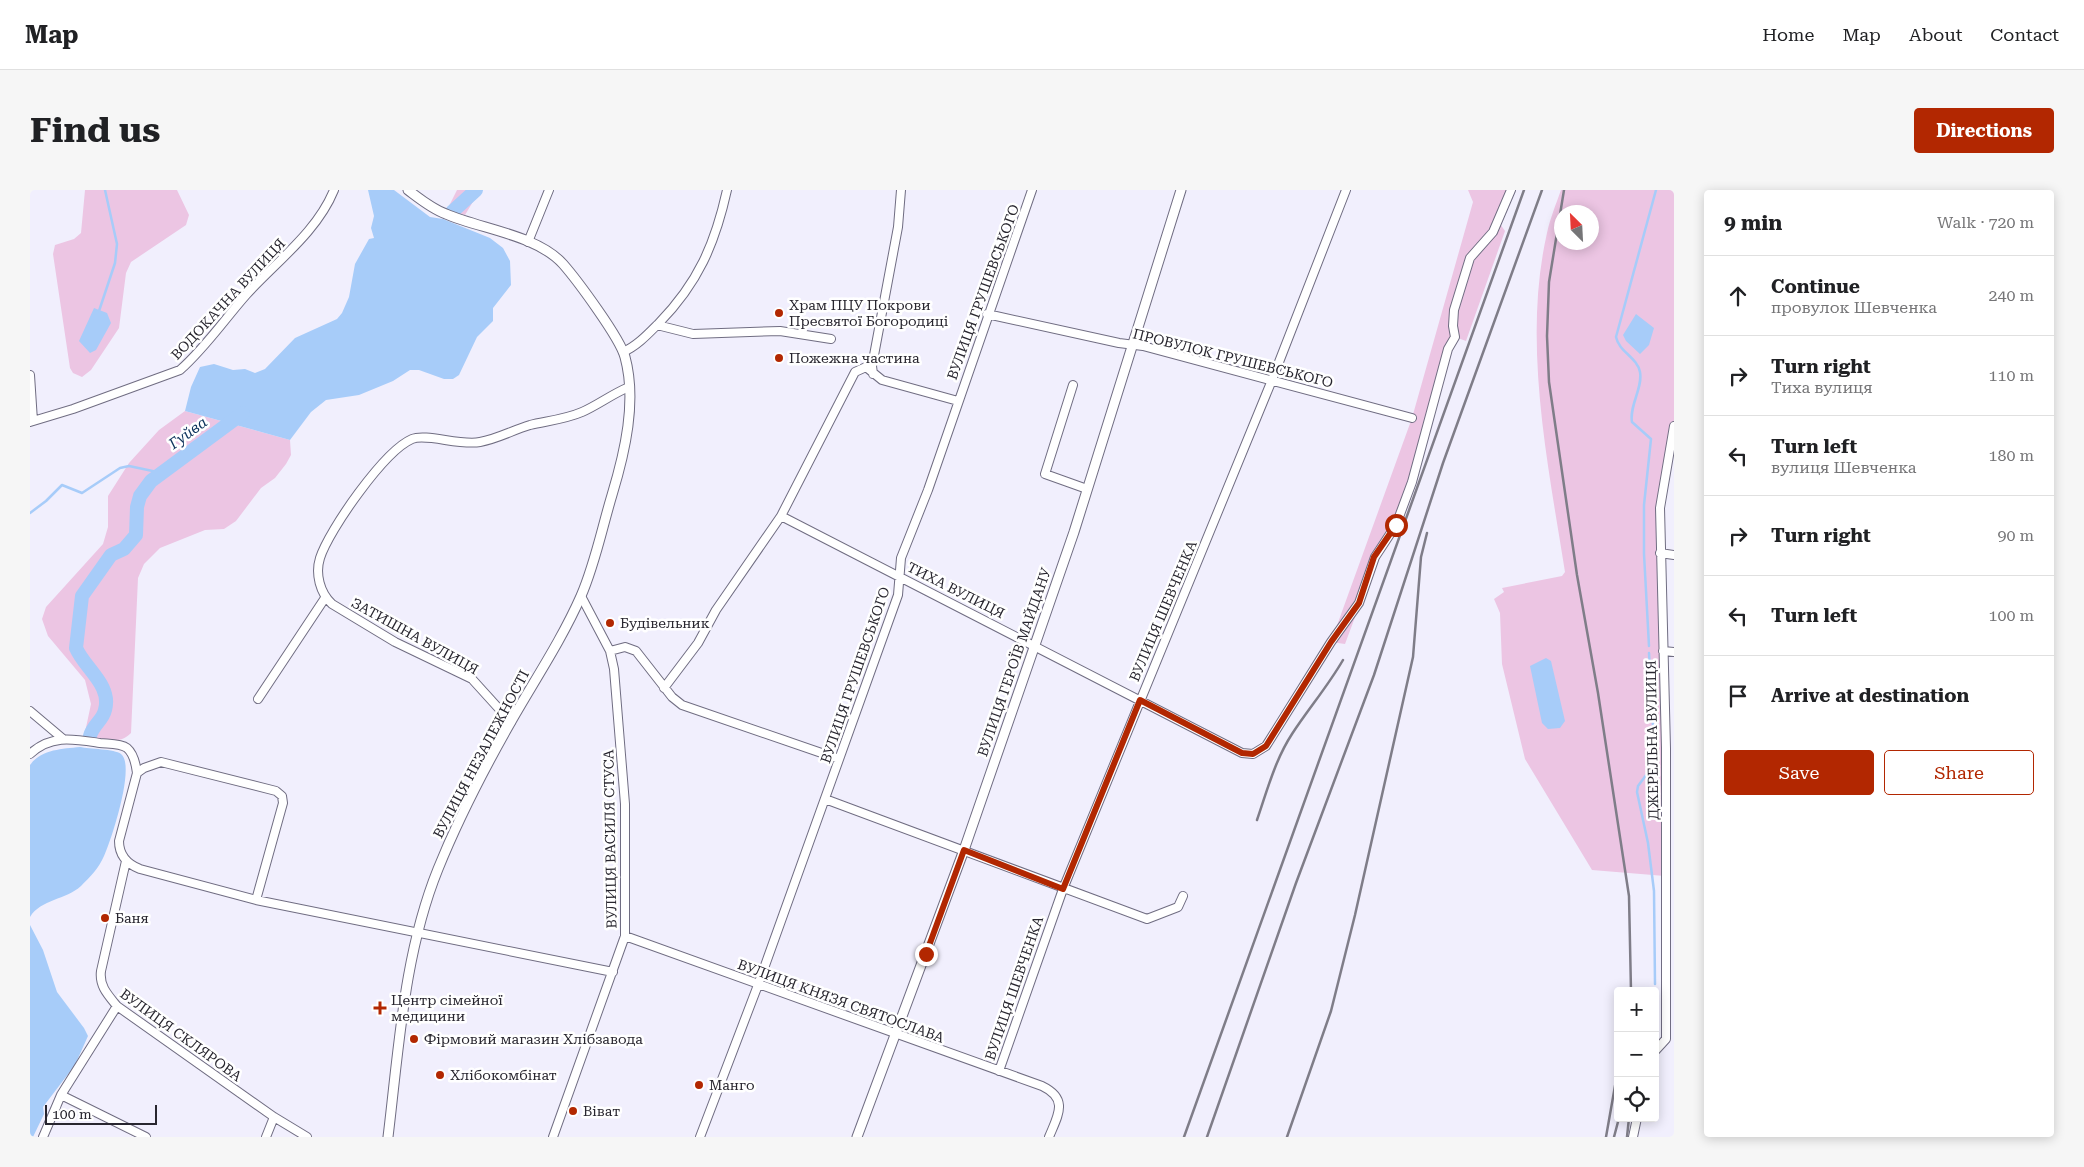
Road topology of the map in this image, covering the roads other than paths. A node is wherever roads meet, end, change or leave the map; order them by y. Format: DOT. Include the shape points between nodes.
graph roads {
  1 [pos="334,190"];
  2 [pos="408,190"];
  3 [pos="549,190"];
  4 [pos="727,190"];
  5 [pos="901,190"];
  6 [pos="1032,190"];
  7 [pos="1180,190"];
  8 [pos="1346,190"];
  9 [pos="1510,190"];
  10 [pos="528,242"];
  11 [pos="987,314"];
  12 [pos="657,324"];
  13 [pos="831,339"];
  14 [pos="1134,345"];
  15 [pos="623,352"];
  16 [pos="873,374"];
  17 [pos="30,375"];
  18 [pos="1272,380"];
  19 [pos="1073,386"];
  20 [pos="628,387"];
  21 [pos="958,402"];
  22 [pos="1412,418"];
  23 [pos="32,421"];
  24 [pos="1674,426"];
  25 [pos="1671,462"];
  26 [pos="1087,489"];
  27 [pos="781,516"];
  28 [pos="1660,553"];
  29 [pos="1674,555"];
  30 [pos="900,576"];
  31 [pos="581,596"];
  32 [pos="325,598"];
  33 [pos="1034,644"];
  34 [pos="610,651"];
  35 [pos="1663,651"];
  36 [pos="1674,652"];
  37 [pos="664,688"];
  38 [pos="258,700"];
  39 [pos="1140,700"];
  40 [pos="30,711"];
  41 [pos="511,722"];
  42 [pos="62,738"];
  43 [pos="1670,748"];
  44 [pos="30,754"];
  45 [pos="839,759"];
  46 [pos="137,773"];
  47 [pos="825,799"];
  48 [pos="1670,846"];
  49 [pos="964,850"];
  50 [pos="126,861"];
  51 [pos="1063,889"];
  52 [pos="1184,896"];
  53 [pos="256,900"];
  54 [pos="416,932"];
  55 [pos="625,936"];
  56 [pos="1665,940"];
  57 [pos="1674,941"];
  58 [pos="613,972"];
  59 [pos="758,985"];
  60 [pos="117,1006"];
  61 [pos="895,1033"];
  62 [pos="1670,1039"];
  63 [pos="1659,1048"];
  64 [pos="999,1071"];
  65 [pos="60,1095"];
  66 [pos="274,1117"];
  67 [pos="1636,1122"];
  68 [pos="43,1137"];
  69 [pos="146,1137"];
  70 [pos="266,1137"];
  71 [pos="307,1137"];
  72 [pos="388,1137"];
  73 [pos="553,1137"];
  74 [pos="700,1137"];
  75 [pos="857,1137"];
  76 [pos="1049,1137"];
  77 [pos="1633,1137"];
  1 -- 23 [label="street, ВОДОКАЧНА ВУЛИЦЯ" via="322,214 180,370"];
  2 -- 10 [label="street" via="447,215"];
  3 -- 10 [label="street"];
  4 -- 12 [label="street" via="711,248 701,269 681,299"];
  5 -- 16 [label="street" via="898,227"];
  6 -- 11 [label="street, ВУЛИЦЯ ГРУШЕВСЬКОГО"];
  7 -- 14 [label="street, ВУЛИЦЯ ГЕРОЇВ МАЙДАНУ"];
  8 -- 18 [label="street, ВУЛИЦЯ ШЕВЧЕНКА"];
  9 -- 39 [label="street, ТИХА ВУЛИЦЯ" via="1492,232 1470,258 1460,284 1453,318 1455,337 1448,349 1412,482 1396,525 1374,557 1359,603 1266,746 1253,754 1242,753"];
  10 -- 15 [label="street" via="546,250 562,263"];
  11 -- 14 [label="street, ПРОВУЛОК ГРУШЕВСЬКОГО"];
  11 -- 21 [label="street, ВУЛИЦЯ ГРУШЕВСЬКОГО"];
  12 -- 13 [label="street" via="693,334 780,331"];
  12 -- 15 [label="street"];
  14 -- 18 [label="street, ПРОВУЛОК ГРУШЕВСЬКОГО"];
  14 -- 26 [label="street, ВУЛИЦЯ ГЕРОЇВ МАЙДАНУ"];
  15 -- 20 [label="street, ВУЛИЦЯ НЕЗАЛЕЖНОСТІ"];
  16 -- 21 [label="street" via="882,380"];
  16 -- 27 [label="street" via="866,367 855,372"];
  17 -- 23 [label="street"];
  18 -- 22 [label="street, ПРОВУЛОК ГРУШЕВСЬКОГО"];
  18 -- 39 [label="street, ВУЛИЦЯ ШЕВЧЕНКА"];
  19 -- 26 [label="street" via="1045,474"];
  20 -- 31 [label="street, ВУЛИЦЯ НЕЗАЛЕЖНОСТІ" via="622,461"];
  20 -- 32 [label="street" via="581,412 490,440 462,444 417,438 405,443 370,477 327,543 318,568"];
  21 -- 30 [label="street, ВУЛИЦЯ ГРУШЕВСЬКОГО" via="901,558"];
  24 -- 25 [label="street, ДЖЕРЕЛЬНА ВУЛИЦЯ"];
  25 -- 28 [label="street, ДЖЕРЕЛЬНА ВУЛИЦЯ" via="1660,508"];
  26 -- 33 [label="street, ВУЛИЦЯ ГЕРОЇВ МАЙДАНУ"];
  27 -- 30 [label="street, ТИХА ВУЛИЦЯ"];
  27 -- 37 [label="street" via="716,610 698,643"];
  28 -- 29 [label="street"];
  28 -- 35 [label="street, ДЖЕРЕЛЬНА ВУЛИЦЯ"];
  30 -- 33 [label="street, ТИХА ВУЛИЦЯ"];
  30 -- 45 [label="street, ВУЛИЦЯ ГРУШЕВСЬКОГО" via="898,595"];
  31 -- 34 [label="street, ВУЛИЦЯ ВАСИЛЯ СТУСА"];
  31 -- 41 [label="street, ВУЛИЦЯ НЕЗАЛЕЖНОСТІ"];
  32 -- 38 [label="street"];
  32 -- 41 [label="street, ЗАТИШНА ВУЛИЦЯ" via="396,642 472,679"];
  33 -- 39 [label="street, ТИХА ВУЛИЦЯ"];
  33 -- 49 [label="street, ВУЛИЦЯ ГЕРОЇВ МАЙДАНУ"];
  34 -- 37 [label="street" via="625,647 636,651"];
  34 -- 55 [label="street, ВУЛИЦЯ ВАСИЛЯ СТУСА" via="617,688 625,804"];
  35 -- 36 [label="street"];
  35 -- 43 [label="street, ДЖЕРЕЛЬНА ВУЛИЦЯ"];
  37 -- 45 [label="street" via="682,705"];
  39 -- 51 [label="street, ВУЛИЦЯ ШЕВЧЕНКА"];
  40 -- 42 [label="street"];
  41 -- 54 [label="street, ВУЛИЦЯ НЕЗАЛЕЖНОСТІ" via="453,835"];
  42 -- 44 [label="street" via="39,746"];
  42 -- 46 [label="street" via="127,749"];
  43 -- 48 [label="street, ДЖЕРЕЛЬНА ВУЛИЦЯ"];
  45 -- 47 [label="street, ВУЛИЦЯ ГРУШЕВСЬКОГО"];
  46 -- 50 [label="street" via="119,840"];
  46 -- 53 [label="street" via="161,762 276,791 282,796 283,803"];
  47 -- 49 [label="street"];
  47 -- 59 [label="street, ВУЛИЦЯ ГРУШЕВСЬКОГО"];
  48 -- 56 [label="street, ДЖЕРЕЛЬНА ВУЛИЦЯ"];
  49 -- 51 [label="street"];
  49 -- 61 [label="street, ВУЛИЦЯ ГЕРОЇВ МАЙДАНУ"];
  50 -- 53 [label="street" via="140,868"];
  50 -- 60 [label="street, ВУЛИЦЯ СКЛЯРОВА" via="100,974 104,989"];
  51 -- 52 [label="street" via="1147,919 1178,907"];
  51 -- 64 [label="street, ВУЛИЦЯ ШЕВЧЕНКА"];
  53 -- 54 [label="street"];
  54 -- 58 [label="street"];
  54 -- 72 [label="street, ВУЛИЦЯ НЕЗАЛЕЖНОСТІ"];
  55 -- 58 [label="street, ВУЛИЦЯ ВАСИЛЯ СТУСА"];
  55 -- 59 [label="street, ВУЛИЦЯ КНЯЗЯ СВЯТОСЛАВА"];
  56 -- 57 [label="street"];
  56 -- 62 [label="street, ДЖЕРЕЛЬНА ВУЛИЦЯ"];
  58 -- 73 [label="street, ВУЛИЦЯ ВАСИЛЯ СТУСА"];
  59 -- 61 [label="street, ВУЛИЦЯ КНЯЗЯ СВЯТОСЛАВА"];
  59 -- 74 [label="street, ВУЛИЦЯ ГРУШЕВСЬКОГО"];
  60 -- 65 [label="street"];
  60 -- 66 [label="street, ВУЛИЦЯ СКЛЯРОВА"];
  61 -- 64 [label="street, ВУЛИЦЯ КНЯЗЯ СВЯТОСЛАВА"];
  61 -- 75 [label="street, ВУЛИЦЯ ГЕРОЇВ МАЙДАНУ"];
  62 -- 63 [label="street, ДЖЕРЕЛЬНА ВУЛИЦЯ"];
  64 -- 76 [label="street, ВУЛИЦЯ КНЯЗЯ СВЯТОСЛАВА" via="1049,1089 1058,1099 1059,1107"];
  65 -- 68 [label="street"];
  65 -- 69 [label="street"];
  66 -- 70 [label="street"];
  66 -- 71 [label="street, ВУЛИЦЯ СКЛЯРОВА"];
  67 -- 77 [label="street"];
}
